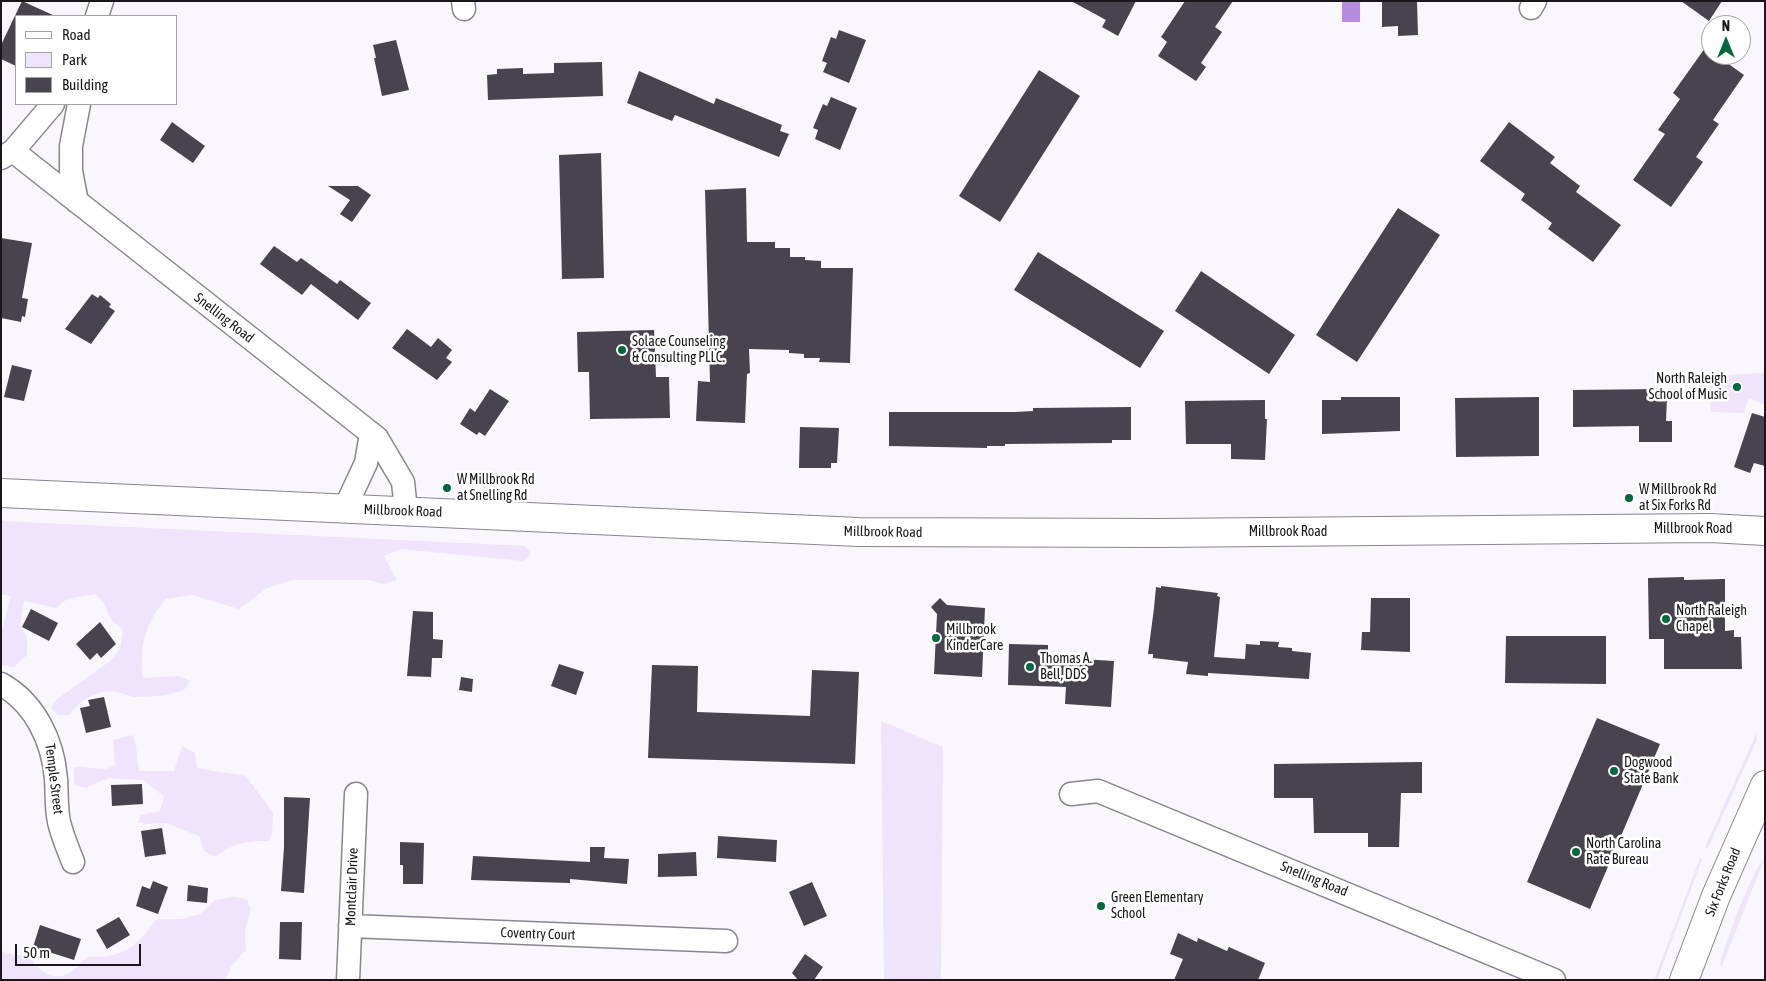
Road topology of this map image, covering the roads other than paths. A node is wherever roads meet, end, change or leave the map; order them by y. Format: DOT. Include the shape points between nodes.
graph roads {
  1 [pos="102,1"];
  2 [pos="97,15"];
  3 [pos="52,105"];
  4 [pos="79,105"];
  5 [pos="7,154"];
  6 [pos="77,202"];
  7 [pos="371,433"];
  8 [pos="1,493"];
  9 [pos="345,508"];
  10 [pos="406,510"];
  11 [pos="1765,531"];
  12 [pos="1,684"];
  13 [pos="1765,786"];
  14 [pos="356,794"];
  15 [pos="1071,794"];
  16 [pos="73,862"];
  17 [pos="350,926"];
  18 [pos="726,941"];
  19 [pos="348,980"];
  20 [pos="1554,980"];
  21 [pos="1684,980"];
  1 -- 2 [label="street"];
  3 -- 5 [label="street"];
  4 -- 6 [label="street" via="71,146 71,171"];
  5 -- 6 [label="street, Snelling Road"];
  6 -- 7 [label="street, Snelling Road"];
  7 -- 9 [label="street" via="366,463"];
  7 -- 10 [label="street, Snelling Road" via="402,482"];
  8 -- 9 [label="main road, Millbrook Road"];
  9 -- 10 [label="main road, Millbrook Road"];
  10 -- 11 [label="main road, Millbrook Road" via="733,528 904,533 1710,528"];
  12 -- 16 [label="street, Temple Street" via="29,707 48,738 56,777 59,821"];
  13 -- 21 [label="main road, Six Forks Road" via="1716,896"];
  14 -- 17 [label="street, Montclair Drive"];
  15 -- 20 [label="street, Snelling Road" via="1098,791"];
  17 -- 18 [label="street, Coventry Court"];
  17 -- 19 [label="street, Montclair Drive"];
}
